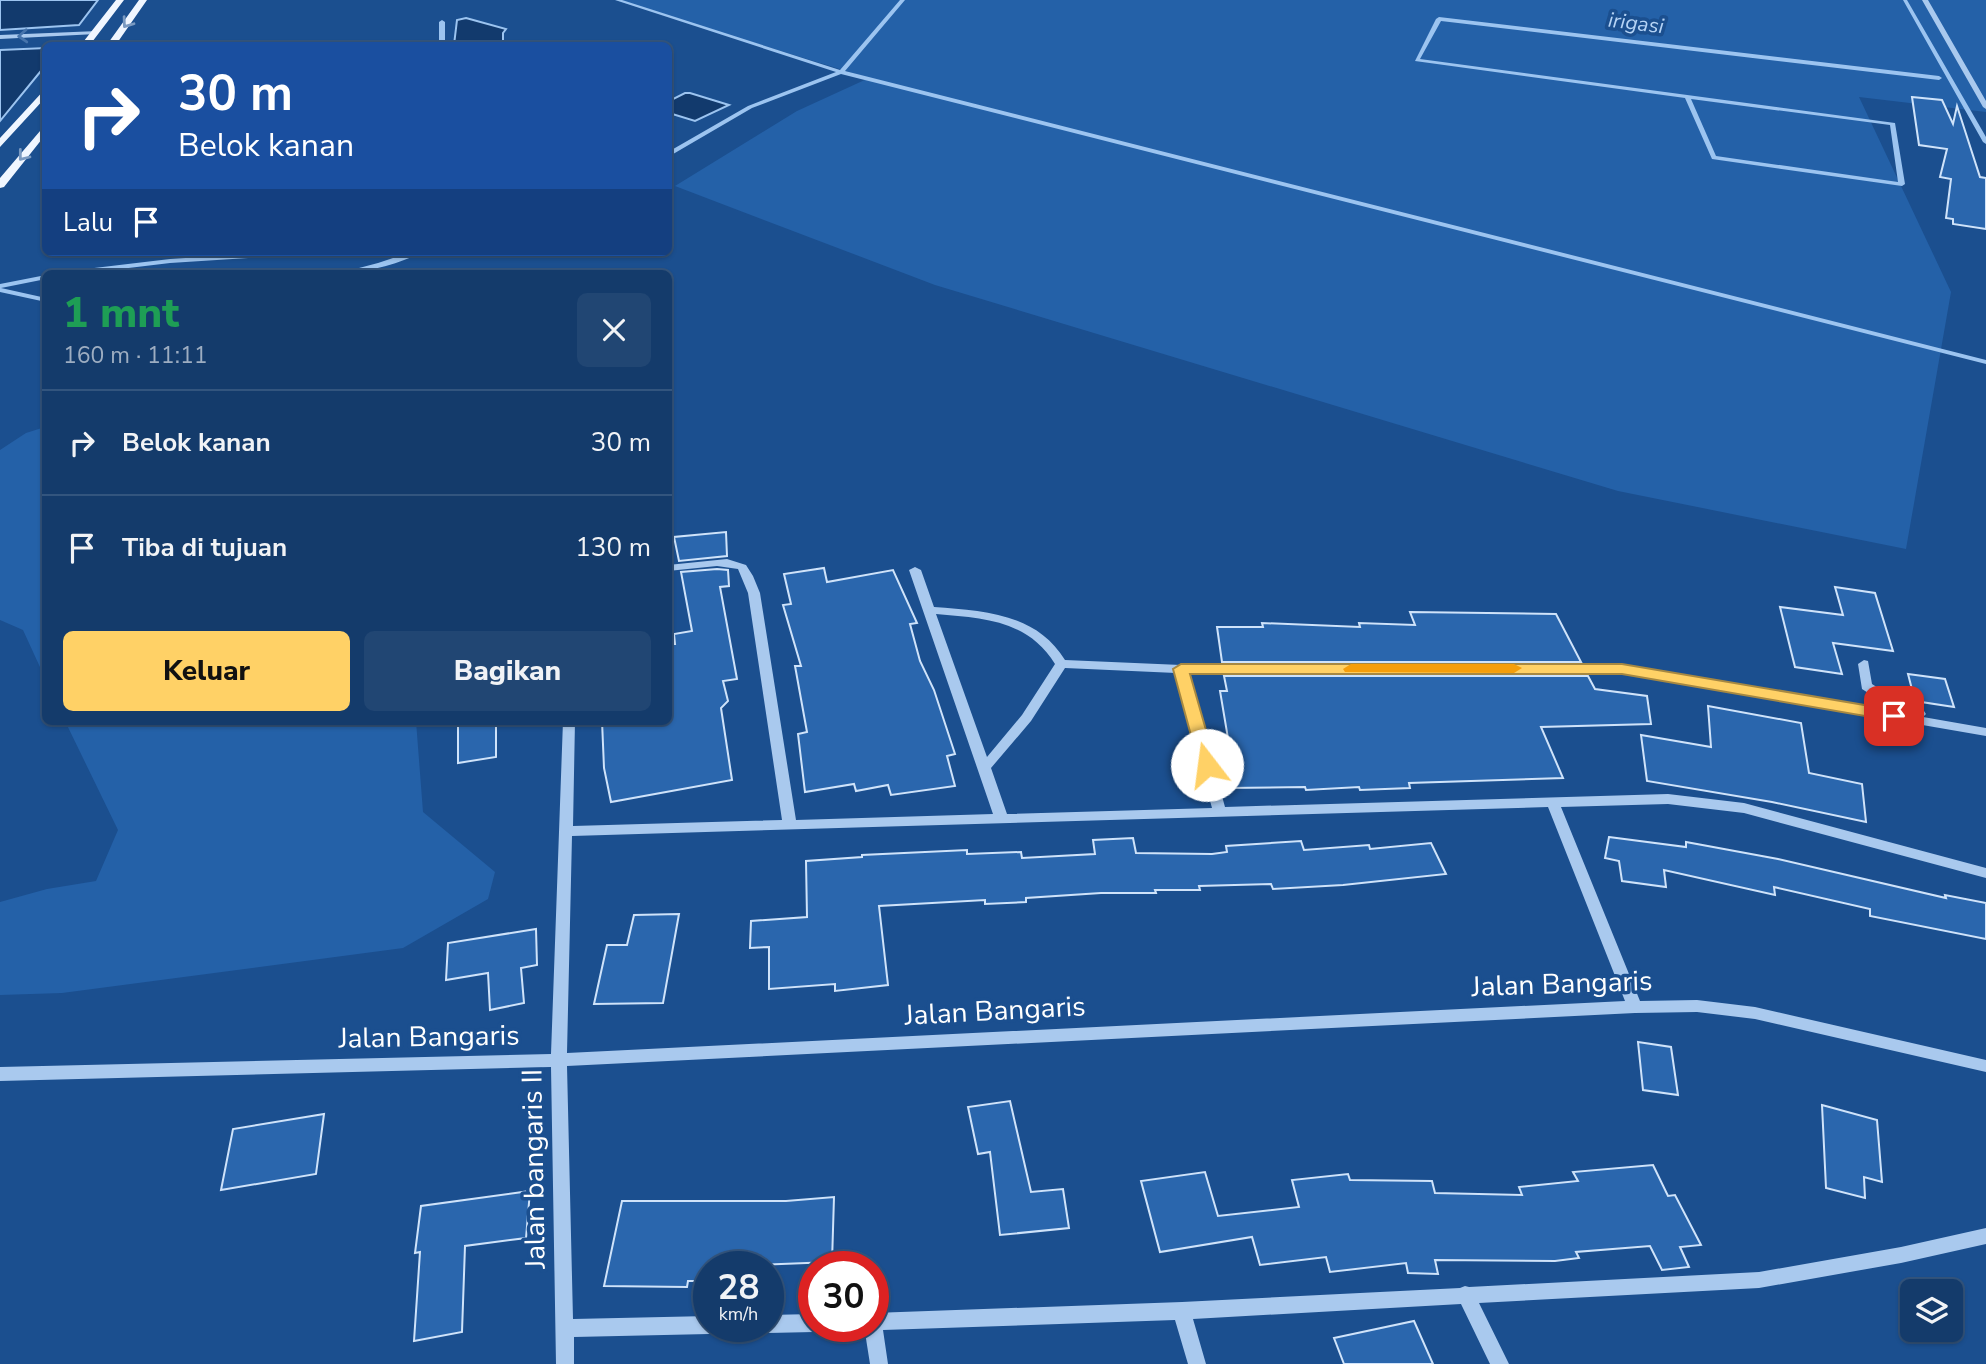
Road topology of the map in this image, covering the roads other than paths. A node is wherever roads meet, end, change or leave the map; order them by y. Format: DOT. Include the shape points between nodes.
graph roads {
  1 [pos="120,0"];
  2 [pos="143,0"];
  3 [pos="1925,0"];
  4 [pos="96,32"];
  5 [pos="0,37"];
  6 [pos="87,42"];
  7 [pos="113,42"];
  8 [pos="42,96"];
  9 [pos="1986,107"];
  10 [pos="42,132"];
  11 [pos="0,144"];
  12 [pos="0,185"];
  13 [pos="672,568"];
  14 [pos="915,570"];
  15 [pos="929,610"];
  16 [pos="1061,664"];
  17 [pos="1864,664"];
  18 [pos="1181,669"];
  19 [pos="1947,724"];
  20 [pos="569,725"];
  21 [pos="1986,732"];
  22 [pos="985,766"];
  23 [pos="1553,804"];
  24 [pos="1220,813"];
  25 [pos="1002,819"];
  26 [pos="790,825"];
  27 [pos="568,831"];
  28 [pos="1986,873"];
  29 [pos="1635,1007"];
  30 [pos="559,1060"];
  31 [pos="1986,1066"];
  32 [pos="0,1074"];
  33 [pos="1986,1236"];
  34 [pos="1465,1294"];
  35 [pos="1182,1311"];
  36 [pos="889,1321"];
  37 [pos="693,1325"];
  38 [pos="565,1328"];
  39 [pos="876,1342"];
  40 [pos="565,1364"];
  41 [pos="879,1364"];
  42 [pos="1197,1364"];
  43 [pos="1500,1364"];
  1 -- 4 [label="main road"];
  2 -- 7 [label="main road, one-way"];
  3 -- 9 [label="street"];
  4 -- 5 [label="street, one-way"];
  4 -- 6 [label="main road"];
  8 -- 11 [label="main road"];
  10 -- 12 [label="main road, one-way"];
  13 -- 26 [label="street" via="729,563 746,573 754,593"];
  14 -- 15 [label="street"];
  15 -- 16 [label="street" via="1006,620 1048,643"];
  15 -- 22 [label="street"];
  16 -- 18 [label="street"];
  16 -- 22 [label="street" via="1033,713"];
  17 -- 19 [label="street" via="1866,686 1875,694"];
  18 -- 19 [label="street" via="1622,669"];
  18 -- 24 [label="street"];
  19 -- 21 [label="street"];
  20 -- 27 [label="street, Jalan bangaris II"];
  22 -- 25 [label="street"];
  23 -- 24 [label="street"];
  23 -- 28 [label="street" via="1668,799 1744,808"];
  23 -- 29 [label="street"];
  24 -- 25 [label="street"];
  25 -- 26 [label="street"];
  26 -- 27 [label="street"];
  27 -- 30 [label="street, Jalan bangaris II"];
  29 -- 30 [label="street, Jalan Bangaris"];
  29 -- 31 [label="street, Jalan Bangaris" via="1697,1006 1755,1013"];
  30 -- 32 [label="street, Jalan Bangaris"];
  30 -- 38 [label="street, Jalan bangaris II"];
  33 -- 34 [label="street" via="1759,1280"];
  34 -- 35 [label="street"];
  34 -- 43 [label="street"];
  35 -- 36 [label="street"];
  35 -- 42 [label="street"];
  37 -- 38 [label="street"];
  38 -- 40 [label="street, Jalan bangaris II"];
  39 -- 41 [label="street"];
}
